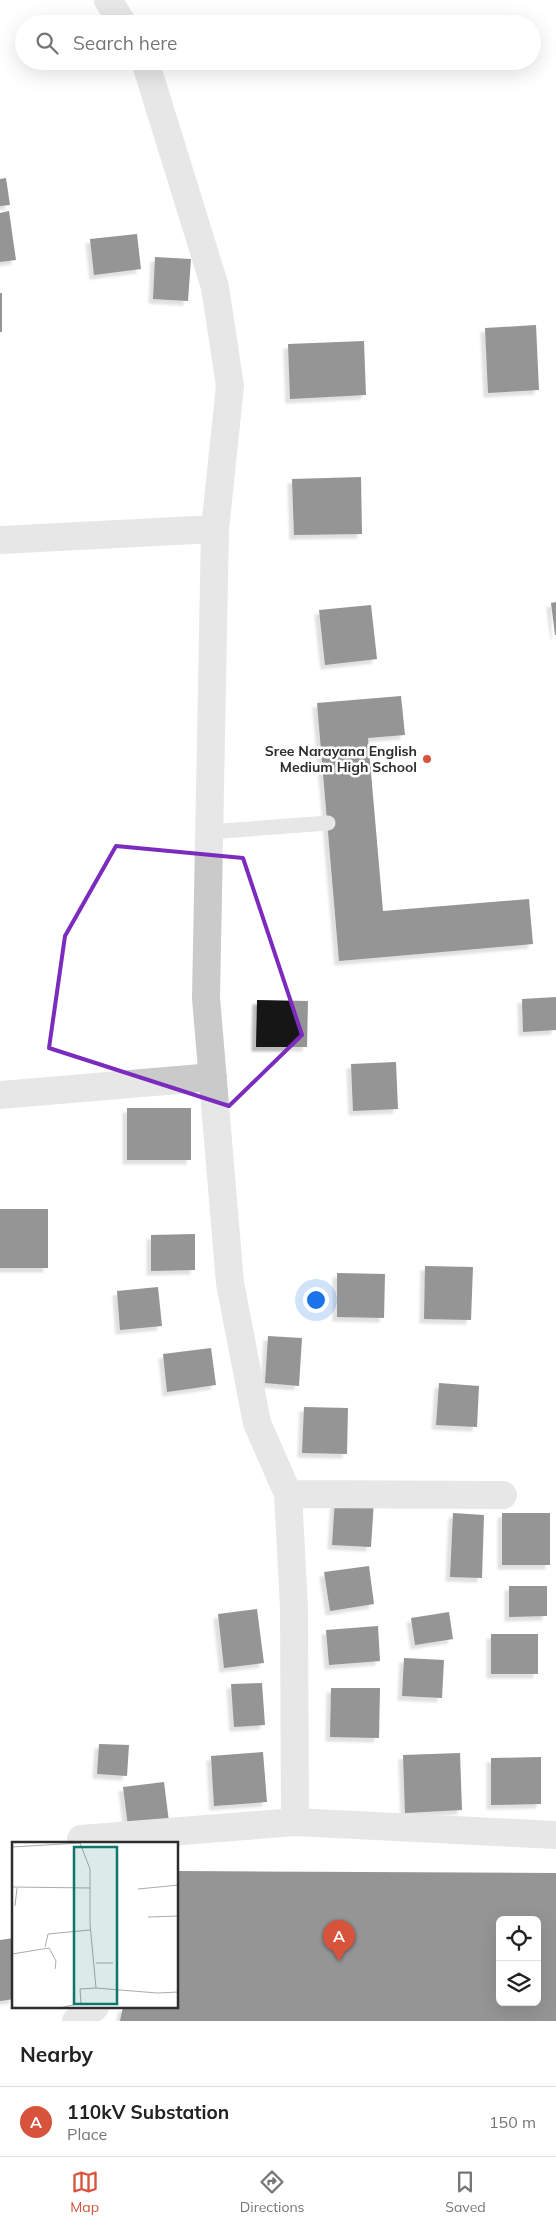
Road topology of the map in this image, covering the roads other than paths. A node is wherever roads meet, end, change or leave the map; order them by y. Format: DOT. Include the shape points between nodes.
graph roads {
  1 [pos="108,0"];
  2 [pos="117,15"];
  3 [pos="148,70"];
  4 [pos="215,529"];
  5 [pos="0,540"];
  6 [pos="328,823"];
  7 [pos="209,832"];
  8 [pos="212,1077"];
  9 [pos="0,1095"];
  10 [pos="288,1494"];
  11 [pos="503,1495"];
  12 [pos="295,1822"];
  13 [pos="556,1835"];
  14 [pos="82,1842"];
  15 [pos="94,2008"];
  16 [pos="76,2021"];
  1 -- 2 [label="street"];
  3 -- 4 [label="street" via="215,287 230,386"];
  4 -- 5 [label="street"];
  4 -- 7 [label="street"];
  6 -- 7 [label="lane"];
  7 -- 8 [label="street" via="206,998"];
  8 -- 9 [label="street"];
  8 -- 10 [label="street" via="230,1283 257,1423"];
  10 -- 11 [label="street"];
  10 -- 12 [label="street" via="294,1608"];
  12 -- 13 [label="street"];
  12 -- 14 [label="street" via="81,1839"];
  15 -- 16 [label="street"];
}
